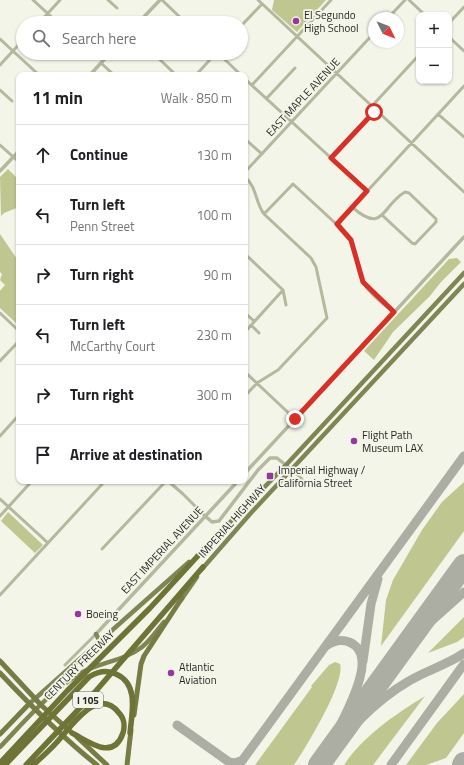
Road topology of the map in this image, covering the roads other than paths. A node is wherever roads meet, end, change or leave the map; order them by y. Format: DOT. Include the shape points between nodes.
graph roads {
  1 [pos="33,0"];
  2 [pos="60,0"];
  3 [pos="108,0"];
  4 [pos="161,0"];
  5 [pos="258,0"];
  6 [pos="331,0"];
  7 [pos="405,0"];
  8 [pos="409,0"];
  9 [pos="262,4"];
  10 [pos="464,7"];
  11 [pos="117,8"];
  12 [pos="394,12"];
  13 [pos="422,12"];
  14 [pos="48,14"];
  15 [pos="145,16"];
  16 [pos="178,16"];
  17 [pos="248,19"];
  18 [pos="452,20"];
  19 [pos="297,36"];
  20 [pos="0,39"];
  21 [pos="368,40"];
  22 [pos="452,40"];
  23 [pos="16,48"];
  24 [pos="13,51"];
  25 [pos="464,51"];
  26 [pos="16,54"];
  27 [pos="416,58"];
  28 [pos="23,60"];
  29 [pos="104,60"];
  30 [pos="160,60"];
  31 [pos="210,60"];
  32 [pos="225,60"];
  33 [pos="101,63"];
  34 [pos="0,65"];
  35 [pos="295,68"];
  36 [pos="36,72"];
  37 [pos="93,72"];
  38 [pos="111,72"];
  39 [pos="173,72"];
  40 [pos="199,72"];
  41 [pos="238,72"];
  42 [pos="337,73"];
  43 [pos="248,81"];
  44 [pos="252,85"];
  45 [pos="464,86"];
  46 [pos="0,90"];
  47 [pos="267,98"];
  48 [pos="12,101"];
  49 [pos="372,106"];
  50 [pos="376,110"];
  51 [pos="438,114"];
  52 [pos="292,122"];
  53 [pos="464,138"];
  54 [pos="248,142"];
  55 [pos="411,143"];
  56 [pos="0,145"];
  57 [pos="16,154"];
  58 [pos="262,154"];
  59 [pos="13,157"];
  60 [pos="331,158"];
  61 [pos="16,160"];
  62 [pos="248,169"];
  63 [pos="0,171"];
  64 [pos="248,181"];
  65 [pos="367,191"];
  66 [pos="464,192"];
  67 [pos="352,207"];
  68 [pos="264,214"];
  69 [pos="382,215"];
  70 [pos="337,224"];
  71 [pos="464,237"];
  72 [pos="248,257"];
  73 [pos="464,273"];
  74 [pos="464,284"];
  75 [pos="283,290"];
  76 [pos="286,305"];
  77 [pos="394,312"];
  78 [pos="0,313"];
  79 [pos="248,316"];
  80 [pos="254,321"];
  81 [pos="251,325"];
  82 [pos="16,328"];
  83 [pos="248,328"];
  84 [pos="412,330"];
  85 [pos="259,333"];
  86 [pos="417,335"];
  87 [pos="16,344"];
  88 [pos="0,361"];
  89 [pos="248,375"];
  90 [pos="257,383"];
  91 [pos="248,393"];
  92 [pos="16,418"];
  93 [pos="295,419"];
  94 [pos="0,436"];
  95 [pos="286,465"];
  96 [pos="248,470"];
  97 [pos="292,470"];
  98 [pos="302,479"];
  99 [pos="248,483"];
  100 [pos="29,484"];
  101 [pos="103,484"];
  102 [pos="164,484"];
  103 [pos="170,484"];
  104 [pos="235,484"];
  105 [pos="247,484"];
  106 [pos="0,499"];
  107 [pos="8,507"];
  108 [pos="0,516"];
  109 [pos="205,516"];
  110 [pos="48,543"];
  111 [pos="206,547"];
  112 [pos="102,549"];
  113 [pos="203,566"];
  114 [pos="0,595"];
  115 [pos="182,598"];
  116 [pos="96,634"];
  117 [pos="100,642"];
  118 [pos="0,661"];
  119 [pos="65,665"];
  120 [pos="0,673"];
  121 [pos="36,699"];
  122 [pos="29,704"];
  123 [pos="41,705"];
  124 [pos="35,711"];
  125 [pos="72,733"];
  126 [pos="130,733"];
  127 [pos="0,734"];
  128 [pos="0,747"];
  129 [pos="0,763"];
  130 [pos="5,765"];
  131 [pos="26,765"];
  132 [pos="33,765"];
  133 [pos="97,765"];
  134 [pos="107,765"];
  135 [pos="127,765"];
  1 -- 14 [label="street"];
  2 -- 14 [label="street"];
  3 -- 11 [label="street"];
  4 -- 15 [label="street"];
  4 -- 16 [label="street"];
  5 -- 9 [label="street"];
  6 -- 19 [label="street"];
  7 -- 12 [label="street"];
  8 -- 13 [label="street"];
  9 -- 17 [label="street"];
  9 -- 19 [label="street"];
  10 -- 18 [label="street"];
  19 -- 42 [label="street"];
  19 -- 44 [label="street"];
  20 -- 24 [label="street"];
  21 -- 42 [label="street, EAST MAPLE AVENUE"];
  22 -- 25 [label="street"];
  23 -- 24 [label="street"];
  24 -- 26 [label="street"];
  24 -- 34 [label="street"];
  27 -- 49 [label="street"];
  28 -- 36 [label="street"];
  29 -- 33 [label="street"];
  30 -- 39 [label="street"];
  31 -- 40 [label="street"];
  32 -- 41 [label="street"];
  33 -- 37 [label="street"];
  33 -- 38 [label="street"];
  35 -- 47 [label="street"];
  42 -- 49 [label="street"];
  42 -- 52 [label="street, EAST MAPLE AVENUE"];
  43 -- 44 [label="street"];
  44 -- 47 [label="street"];
  45 -- 51 [label="street"];
  46 -- 48 [label="street"];
  47 -- 52 [label="street"];
  49 -- 50 [label="street"];
  50 -- 55 [label="street"];
  50 -- 60 [label="street"];
  51 -- 53 [label="street"];
  51 -- 55 [label="street"];
  52 -- 58 [label="street, EAST MAPLE AVENUE"];
  52 -- 60 [label="street"];
  54 -- 58 [label="street"];
  55 -- 65 [label="street"];
  55 -- 66 [label="street"];
  56 -- 59 [label="street"];
  57 -- 59 [label="street"];
  58 -- 62 [label="street, EAST MAPLE AVENUE"];
  59 -- 61 [label="street"];
  59 -- 63 [label="street"];
  60 -- 65 [label="street"];
  64 -- 68 [label="street"];
  65 -- 67 [label="street"];
  67 -- 69 [label="street" via="368,218 376,219"];
  67 -- 70 [label="street"];
  68 -- 70 [label="street" via="293,184"];
  68 -- 90 [label="street" via="311,258 316,267 327,318 278,370"];
  69 -- 69 [label="street" via="405,192 436,219 436,222 415,244"];
  70 -- 77 [label="street" via="351,240 363,282"];
  71 -- 77 [label="street"];
  72 -- 75 [label="street"];
  73 -- 84 [label="main road, IMPERIAL HIGHWAY"];
  74 -- 86 [label="main road, IMPERIAL HIGHWAY"];
  75 -- 76 [label="street"];
  75 -- 80 [label="street"];
  77 -- 93 [label="street"];
  78 -- 82 [label="street"];
  79 -- 80 [label="street"];
  80 -- 81 [label="street"];
  81 -- 83 [label="street"];
  81 -- 85 [label="street"];
  84 -- 86 [label="main road"];
  84 -- 95 [label="main road, IMPERIAL HIGHWAY"];
  86 -- 97 [label="main road, IMPERIAL HIGHWAY"];
  87 -- 88 [label="street"];
  89 -- 90 [label="street"];
  90 -- 91 [label="street"];
  90 -- 93 [label="street"];
  92 -- 94 [label="street"];
  93 -- 96 [label="street"];
  95 -- 97 [label="street"];
  95 -- 99 [label="street" via="277,458 270,458"];
  95 -- 111 [label="main road, IMPERIAL HIGHWAY"];
  97 -- 98 [label="street"];
  97 -- 113 [label="main road, IMPERIAL HIGHWAY"];
  100 -- 107 [label="street"];
  101 -- 110 [label="street"];
  102 -- 112 [label="street"];
  103 -- 109 [label="street"];
  104 -- 109 [label="street, EAST IMPERIAL AVENUE"];
  105 -- 109 [label="street" via="219,521 212,522"];
  106 -- 107 [label="street"];
  107 -- 108 [label="street"];
  107 -- 110 [label="street"];
  109 -- 116 [label="street, EAST IMPERIAL AVENUE"];
  110 -- 114 [label="street"];
  111 -- 117 [label="main road, IMPERIAL HIGHWAY"];
  111 -- 129 [label="highway, CENTURY FREEWAY / I 105"];
  113 -- 115 [label="main road, IMPERIAL HIGHWAY"];
  113 -- 131 [label="highway, I 105" via="96,692"];
  115 -- 123 [label="main road, IMPERIAL HIGHWAY" via="142,647 122,658 96,665 80,673"];
  115 -- 126 [label="highway" via="140,664"];
  116 -- 117 [label="main road"];
  116 -- 119 [label="street, EAST IMPERIAL AVENUE"];
  117 -- 121 [label="main road, IMPERIAL HIGHWAY"];
  118 -- 121 [label="highway"];
  120 -- 122 [label="highway"];
  121 -- 122 [label="main road, IMPERIAL HIGHWAY"];
  121 -- 123 [label="highway"];
  122 -- 124 [label="highway"];
  122 -- 127 [label="highway, IMPERIAL HIGHWAY"];
  123 -- 124 [label="main road, IMPERIAL HIGHWAY"];
  123 -- 125 [label="highway"];
  124 -- 128 [label="main road, IMPERIAL HIGHWAY"];
  124 -- 133 [label="highway"];
  125 -- 132 [label="highway" via="97,748 109,747 118,742 124,730 122,718 114,708 101,704 86,710"];
  125 -- 134 [label="highway"];
  126 -- 130 [label="highway" via="132,691 127,681 117,674 105,671 94,674 83,683"];
  126 -- 135 [label="highway"];
}
